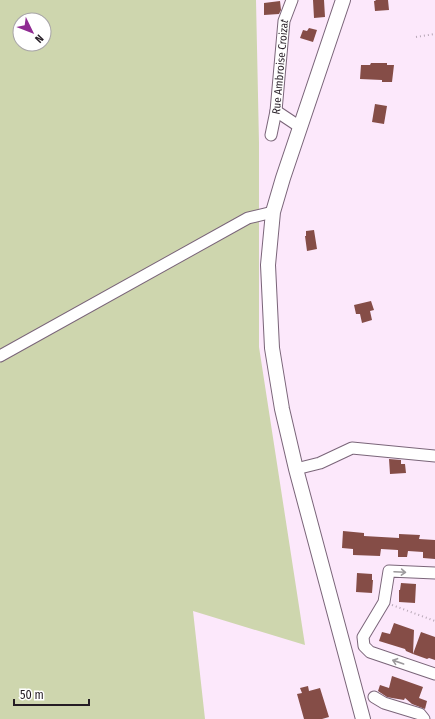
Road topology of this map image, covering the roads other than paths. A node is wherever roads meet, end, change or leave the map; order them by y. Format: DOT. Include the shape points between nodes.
graph roads {
  1 [pos="292,0"];
  2 [pos="343,0"];
  3 [pos="276,111"];
  4 [pos="300,126"];
  5 [pos="271,135"];
  6 [pos="273,212"];
  7 [pos="0,356"];
  8 [pos="435,456"];
  9 [pos="296,468"];
  10 [pos="435,573"];
  11 [pos="435,674"];
  12 [pos="374,697"];
  13 [pos="363,719"];
  14 [pos="424,719"];
  1 -- 3 [label="street, Rue Ambroise Croizat" via="284,21"];
  2 -- 4 [label="main road"];
  3 -- 4 [label="street"];
  3 -- 5 [label="street, Rue Ambroise Croizat"];
  4 -- 6 [label="main road"];
  6 -- 7 [label="street" via="248,218"];
  6 -- 9 [label="main road" via="268,265 272,348 282,409"];
  8 -- 9 [label="street" via="352,448 320,463"];
  9 -- 13 [label="main road"];
  11 -- 10 [label="street, one-way" via="370,652 364,646 363,637 384,602 388,571"];
  12 -- 14 [label="street" via="384,703 420,714"];
}
